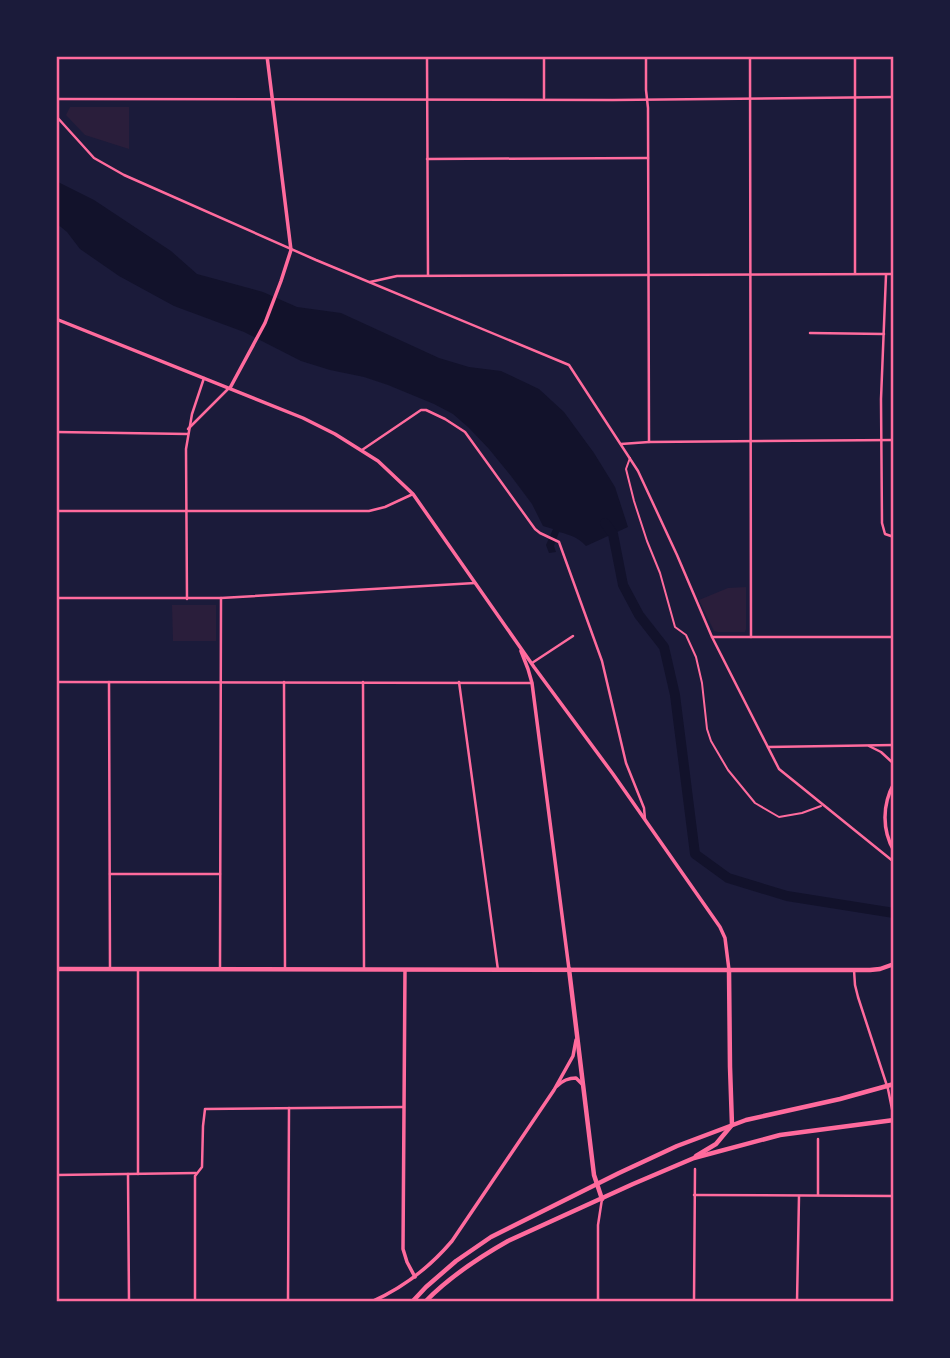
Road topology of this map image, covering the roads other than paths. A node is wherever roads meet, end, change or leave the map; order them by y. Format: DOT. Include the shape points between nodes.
graph roads {
  1 [pos="267,56"];
  2 [pos="427,56"];
  3 [pos="544,56"];
  4 [pos="646,56"];
  5 [pos="750,56"];
  6 [pos="855,56"];
  7 [pos="855,97"];
  8 [pos="894,97"];
  9 [pos="750,98"];
  10 [pos="56,99"];
  11 [pos="272,99"];
  12 [pos="544,99"];
  13 [pos="648,99"];
  14 [pos="427,100"];
  15 [pos="56,116"];
  16 [pos="648,158"];
  17 [pos="428,159"];
  18 [pos="292,250"];
  19 [pos="648,274"];
  20 [pos="750,274"];
  21 [pos="855,274"];
  22 [pos="886,274"];
  23 [pos="894,274"];
  24 [pos="428,275"];
  25 [pos="370,282"];
  26 [pos="56,319"];
  27 [pos="810,334"];
  28 [pos="884,334"];
  29 [pos="204,378"];
  30 [pos="230,388"];
  31 [pos="188,431"];
  32 [pos="56,432"];
  33 [pos="881,440"];
  34 [pos="894,440"];
  35 [pos="751,441"];
  36 [pos="649,442"];
  37 [pos="621,444"];
  38 [pos="362,450"];
  39 [pos="630,457"];
  40 [pos="413,494"];
  41 [pos="56,511"];
  42 [pos="187,512"];
  43 [pos="894,537"];
  44 [pos="475,583"];
  45 [pos="56,598"];
  46 [pos="187,598"];
  47 [pos="221,598"];
  48 [pos="573,636"];
  49 [pos="712,637"];
  50 [pos="751,637"];
  51 [pos="894,637"];
  52 [pos="515,640"];
  53 [pos="532,664"];
  54 [pos="541,677"];
  55 [pos="56,682"];
  56 [pos="108,682"];
  57 [pos="221,682"];
  58 [pos="284,682"];
  59 [pos="363,682"];
  60 [pos="459,682"];
  61 [pos="532,682"];
  62 [pos="894,745"];
  63 [pos="866,746"];
  64 [pos="768,747"];
  65 [pos="894,764"];
  66 [pos="894,783"];
  67 [pos="822,805"];
  68 [pos="645,820"];
  69 [pos="894,851"];
  70 [pos="894,862"];
  71 [pos="110,874"];
  72 [pos="220,874"];
  73 [pos="894,964"];
  74 [pos="110,969"];
  75 [pos="138,969"];
  76 [pos="569,969"];
  77 [pos="56,970"];
  78 [pos="220,970"];
  79 [pos="285,970"];
  80 [pos="364,970"];
  81 [pos="405,970"];
  82 [pos="498,970"];
  83 [pos="729,970"];
  84 [pos="853,970"];
  85 [pos="577,1032"];
  86 [pos="894,1084"];
  87 [pos="584,1086"];
  88 [pos="887,1086"];
  89 [pos="554,1090"];
  90 [pos="404,1107"];
  91 [pos="289,1108"];
  92 [pos="894,1120"];
  93 [pos="732,1125"];
  94 [pos="818,1139"];
  95 [pos="694,1158"];
  96 [pos="695,1169"];
  97 [pos="198,1173"];
  98 [pos="128,1174"];
  99 [pos="138,1174"];
  100 [pos="56,1175"];
  101 [pos="597,1183"];
  102 [pos="694,1195"];
  103 [pos="818,1195"];
  104 [pos="799,1196"];
  105 [pos="894,1196"];
  106 [pos="602,1199"];
  107 [pos="415,1277"];
  108 [pos="129,1302"];
  109 [pos="195,1302"];
  110 [pos="288,1302"];
  111 [pos="370,1302"];
  112 [pos="412,1302"];
  113 [pos="425,1302"];
  114 [pos="598,1302"];
  115 [pos="694,1302"];
  116 [pos="797,1302"];
  1 -- 11 [label="main road"];
  2 -- 14 [label="street"];
  3 -- 12 [label="street"];
  4 -- 13 [label="street"];
  5 -- 9 [label="street"];
  6 -- 7 [label="street"];
  7 -- 8 [label="street"];
  7 -- 9 [label="street"];
  7 -- 21 [label="street"];
  9 -- 13 [label="street"];
  9 -- 20 [label="street"];
  10 -- 11 [label="street"];
  11 -- 14 [label="street"];
  11 -- 18 [label="main road"];
  12 -- 13 [label="street"];
  12 -- 14 [label="street"];
  13 -- 16 [label="street"];
  14 -- 17 [label="street"];
  15 -- 18 [label="street" via="107,166"];
  16 -- 17 [label="street"];
  16 -- 19 [label="street"];
  17 -- 24 [label="street"];
  18 -- 25 [label="street"];
  18 -- 30 [label="main road" via="265,323"];
  19 -- 20 [label="street"];
  19 -- 24 [label="street"];
  19 -- 36 [label="street"];
  20 -- 21 [label="street"];
  20 -- 35 [label="street"];
  21 -- 22 [label="street"];
  22 -- 23 [label="street"];
  22 -- 28 [label="street"];
  24 -- 25 [label="street"];
  25 -- 37 [label="street" via="569,365"];
  26 -- 29 [label="main road"];
  27 -- 28 [label="street"];
  28 -- 33 [label="street"];
  29 -- 30 [label="main road"];
  29 -- 31 [label="street"];
  30 -- 31 [label="street"];
  30 -- 38 [label="main road" via="303,418"];
  31 -- 32 [label="street"];
  31 -- 42 [label="street"];
  33 -- 34 [label="street"];
  33 -- 35 [label="street"];
  33 -- 43 [label="street" via="884,533"];
  35 -- 36 [label="street"];
  35 -- 50 [label="street"];
  36 -- 37 [label="street"];
  37 -- 39 [label="street"];
  38 -- 40 [label="main road"];
  38 -- 68 [label="street" via="421,410 435,414 467,435 535,529 559,542 602,661"];
  39 -- 49 [label="street"];
  39 -- 67 [label="lane" via="626,469 675,627 686,635 696,657 711,741 755,803 779,817"];
  40 -- 42 [label="street" via="369,511"];
  40 -- 44 [label="main road"];
  41 -- 42 [label="street"];
  42 -- 46 [label="street"];
  44 -- 47 [label="street"];
  44 -- 52 [label="main road"];
  45 -- 46 [label="street"];
  46 -- 47 [label="street"];
  47 -- 57 [label="street"];
  48 -- 53 [label="street"];
  49 -- 50 [label="street"];
  49 -- 64 [label="street"];
  50 -- 51 [label="street"];
  52 -- 53 [label="main road"];
  52 -- 61 [label="main road"];
  53 -- 54 [label="main road"];
  54 -- 61 [label="main road"];
  54 -- 68 [label="main road"];
  55 -- 56 [label="street"];
  56 -- 57 [label="street"];
  56 -- 71 [label="street"];
  57 -- 58 [label="street"];
  57 -- 72 [label="street"];
  58 -- 59 [label="street"];
  58 -- 79 [label="street"];
  59 -- 60 [label="street"];
  59 -- 80 [label="street"];
  60 -- 61 [label="street"];
  60 -- 82 [label="street"];
  61 -- 76 [label="main road"];
  62 -- 63 [label="street"];
  63 -- 64 [label="street"];
  63 -- 65 [label="street"];
  64 -- 67 [label="street" via="780,771"];
  66 -- 69 [label="main road" via="885,818"];
  67 -- 70 [label="street"];
  68 -- 83 [label="main road" via="720,927"];
  71 -- 72 [label="street"];
  71 -- 74 [label="street"];
  72 -- 78 [label="street"];
  73 -- 84 [label="main road" via="880,970"];
  74 -- 75 [label="main road"];
  74 -- 77 [label="main road"];
  75 -- 78 [label="main road"];
  75 -- 99 [label="street"];
  76 -- 82 [label="main road"];
  76 -- 83 [label="main road"];
  76 -- 85 [label="main road"];
  78 -- 79 [label="main road"];
  79 -- 80 [label="main road"];
  80 -- 81 [label="main road"];
  81 -- 82 [label="main road"];
  81 -- 90 [label="main road"];
  83 -- 84 [label="main road"];
  83 -- 93 [label="main road"];
  84 -- 88 [label="street"];
  85 -- 87 [label="main road"];
  85 -- 89 [label="main road" via="573,1056"];
  86 -- 88 [label="main road"];
  87 -- 89 [label="main road" via="570,1078"];
  87 -- 101 [label="main road"];
  88 -- 92 [label="street"];
  88 -- 93 [label="main road"];
  89 -- 107 [label="main road" via="452,1241"];
  90 -- 91 [label="street"];
  90 -- 107 [label="main road" via="403,1249"];
  91 -- 97 [label="street" via="204,1110"];
  91 -- 110 [label="street"];
  92 -- 95 [label="main road" via="780,1135"];
  93 -- 95 [label="main road" via="716,1144"];
  93 -- 101 [label="main road"];
  94 -- 103 [label="street"];
  95 -- 106 [label="main road"];
  96 -- 102 [label="street"];
  97 -- 99 [label="street"];
  97 -- 109 [label="street"];
  98 -- 99 [label="street"];
  98 -- 100 [label="street"];
  98 -- 108 [label="street"];
  101 -- 106 [label="main road"];
  101 -- 112 [label="main road" via="471,1250"];
  102 -- 104 [label="street"];
  102 -- 115 [label="street"];
  103 -- 104 [label="street"];
  103 -- 105 [label="street"];
  104 -- 116 [label="street"];
  106 -- 113 [label="main road" via="508,1241 457,1273"];
  106 -- 114 [label="street"];
  107 -- 111 [label="main road"];
}
